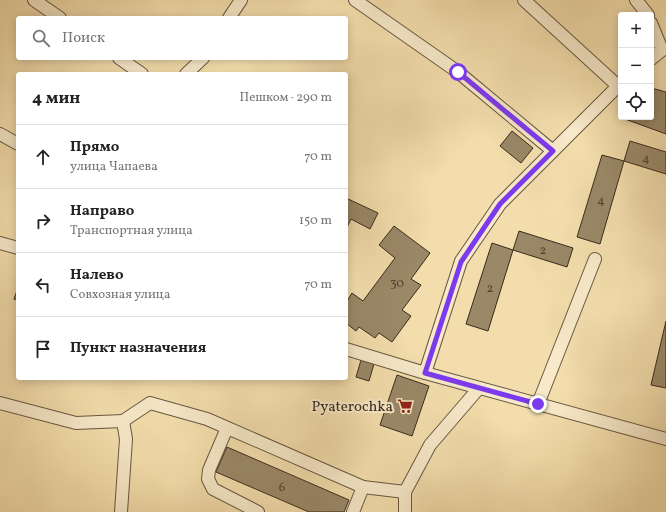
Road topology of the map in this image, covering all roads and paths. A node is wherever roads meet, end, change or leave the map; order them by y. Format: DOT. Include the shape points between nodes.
graph roads {
  1 [pos="34,0"];
  2 [pos="241,0"];
  3 [pos="355,0"];
  4 [pos="524,0"];
  5 [pos="636,0"];
  6 [pos="646,12"];
  7 [pos="57,16"];
  8 [pos="230,16"];
  9 [pos="654,29"];
  10 [pos="664,49"];
  11 [pos="654,57"];
  12 [pos="122,60"];
  13 [pos="200,60"];
  14 [pos="139,72"];
  15 [pos="188,72"];
  16 [pos="618,84"];
  17 [pos="618,86"];
  18 [pos="0,134"];
  19 [pos="16,143"];
  20 [pos="553,151"];
  21 [pos="0,243"];
  22 [pos="16,247"];
  23 [pos="595,259"];
  24 [pos="348,350"];
  25 [pos="425,373"];
  26 [pos="479,388"];
  27 [pos="0,403"];
  28 [pos="538,404"];
  29 [pos="123,421"];
  30 [pos="227,428"];
  31 [pos="666,438"];
  32 [pos="363,487"];
  33 [pos="405,492"];
  34 [pos="121,512"];
  35 [pos="258,512"];
  36 [pos="353,512"];
  37 [pos="405,512"];
  1 -- 7 [label="street"];
  2 -- 8 [label="street"];
  3 -- 20 [label="street" via="458,72"];
  4 -- 16 [label="street"];
  5 -- 6 [label="street"];
  9 -- 10 [label="street"];
  10 -- 11 [label="street"];
  12 -- 14 [label="street"];
  13 -- 15 [label="street"];
  17 -- 20 [label="street"];
  18 -- 19 [label="street"];
  20 -- 25 [label="street" via="500,204 461,262"];
  21 -- 22 [label="street"];
  23 -- 28 [label="street"];
  24 -- 25 [label="street"];
  25 -- 26 [label="street"];
  26 -- 28 [label="street"];
  26 -- 33 [label="street" via="430,445"];
  27 -- 29 [label="street" via="76,423"];
  28 -- 31 [label="street"];
  29 -- 30 [label="street" via="150,403 207,419"];
  29 -- 34 [label="street" via="126,439"];
  30 -- 32 [label="street"];
  30 -- 35 [label="street" via="209,470 208,479 213,489"];
  32 -- 33 [label="street"];
  32 -- 36 [label="street"];
  33 -- 37 [label="street"];
}
